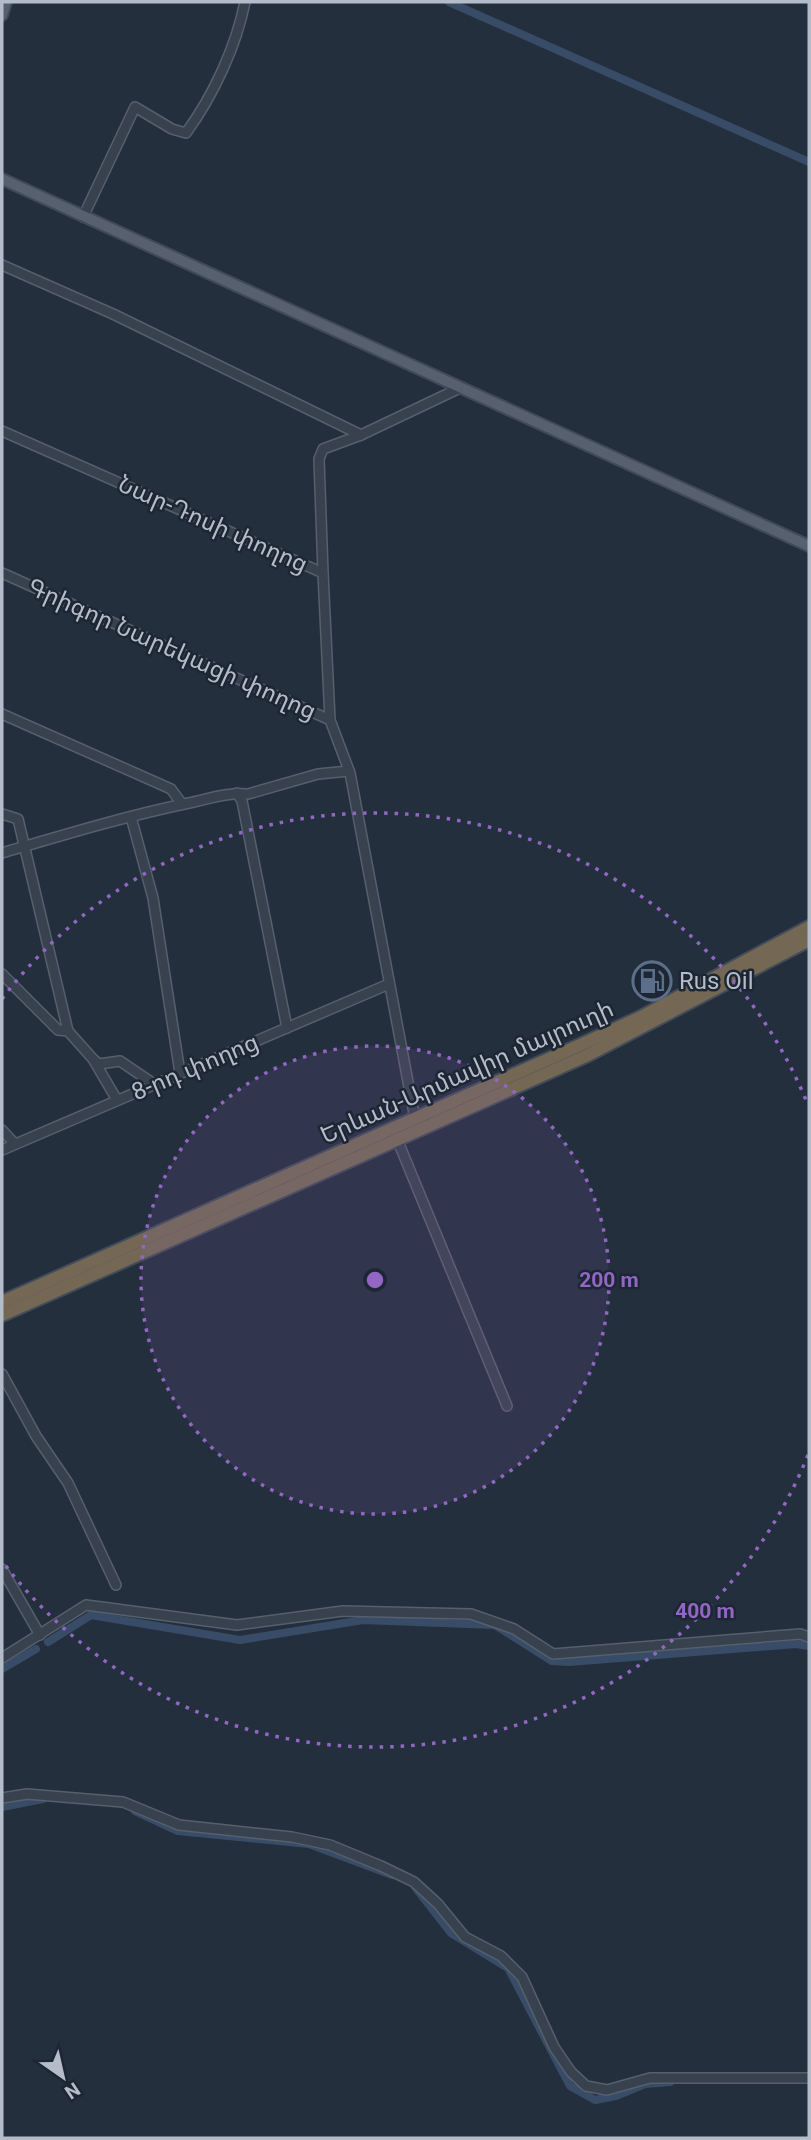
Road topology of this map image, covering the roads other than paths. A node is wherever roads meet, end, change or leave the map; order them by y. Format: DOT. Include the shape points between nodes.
graph roads {
  1 [pos="6,2"];
  2 [pos="245,2"];
  3 [pos="2,15"];
  4 [pos="2,179"];
  5 [pos="83,217"];
  6 [pos="2,265"];
  7 [pos="462,387"];
  8 [pos="2,431"];
  9 [pos="361,435"];
  10 [pos="809,546"];
  11 [pos="2,573"];
  12 [pos="323,573"];
  13 [pos="2,714"];
  14 [pos="330,720"];
  15 [pos="350,772"];
  16 [pos="237,793"];
  17 [pos="182,804"];
  18 [pos="2,814"];
  19 [pos="131,817"];
  20 [pos="24,846"];
  21 [pos="2,853"];
  22 [pos="809,927"];
  23 [pos="809,940"];
  24 [pos="2,974"];
  25 [pos="389,984"];
  26 [pos="286,1028"];
  27 [pos="68,1031"];
  28 [pos="93,1059"];
  29 [pos="180,1073"];
  30 [pos="155,1084"];
  31 [pos="117,1100"];
  32 [pos="415,1119"];
  33 [pos="2,1130"];
  34 [pos="397,1139"];
  35 [pos="15,1144"];
  36 [pos="2,1150"];
  37 [pos="137,1248"];
  38 [pos="2,1302"];
  39 [pos="2,1315"];
  40 [pos="2,1374"];
  41 [pos="507,1406"];
  42 [pos="2,1569"];
  43 [pos="116,1585"];
  44 [pos="40,1635"];
  45 [pos="809,1637"];
  46 [pos="2,1658"];
  47 [pos="2,1798"];
  48 [pos="809,2078"];
  1 -- 3 [label="main road"];
  2 -- 5 [label="street" via="240,29 200,114 186,133 135,107"];
  4 -- 5 [label="main road"];
  5 -- 7 [label="main road"];
  6 -- 9 [label="street"];
  7 -- 9 [label="street, Նար-Դոսի փողոց"];
  7 -- 10 [label="main road"];
  8 -- 12 [label="street, Նար-Դոսի փողոց"];
  9 -- 12 [label="street, Նար-Դոսի փողոց" via="323,449 319,458"];
  11 -- 14 [label="street, Գրիգոր Նարեկացի փողոց"];
  12 -- 14 [label="street"];
  13 -- 17 [label="street" via="171,789"];
  14 -- 15 [label="street, Գրիգոր Նարեկացի փողոց"];
  15 -- 16 [label="street" via="318,774"];
  15 -- 25 [label="street, Գրիգոր Նարեկացի փողոց"];
  16 -- 17 [label="street"];
  16 -- 26 [label="street" via="257,868"];
  17 -- 19 [label="street"];
  18 -- 20 [label="street" via="18,820"];
  19 -- 20 [label="street"];
  19 -- 29 [label="street" via="153,898"];
  20 -- 21 [label="street"];
  20 -- 27 [label="street"];
  22 -- 32 [label="highway, Երևան-Արմավիր մայրուղի" via="641,1017"];
  23 -- 34 [label="highway, Երևան-Արմավիր մայրուղի" via="646,1028"];
  24 -- 27 [label="street" via="58,1030"];
  25 -- 26 [label="street, 8-րդ փողոց"];
  25 -- 32 [label="street, Գրիգոր Նարեկացի փողոց"];
  26 -- 29 [label="street, 8-րդ փողոց"];
  27 -- 28 [label="street"];
  28 -- 30 [label="street" via="99,1064 120,1061"];
  28 -- 31 [label="street"];
  29 -- 30 [label="street, 8-րդ փողոց"];
  30 -- 31 [label="street, 8-րդ փողոց"];
  31 -- 35 [label="street, 8-րդ փողոց"];
  32 -- 37 [label="highway, Երևան-Արմավիր մայրուղի"];
  33 -- 35 [label="street"];
  34 -- 37 [label="highway, Երևան-Արմավիր մայրուղի"];
  34 -- 41 [label="street"];
  35 -- 36 [label="street, 8-րդ փողոց"];
  37 -- 38 [label="highway"];
  37 -- 39 [label="highway"];
  40 -- 43 [label="street" via="68,1483"];
  42 -- 44 [label="street"];
  44 -- 45 [label="street" via="86,1605 237,1625 344,1611 471,1614 514,1629 553,1654 800,1634"];
  44 -- 46 [label="street"];
  47 -- 48 [label="street" via="27,1794 123,1802 179,1825 330,1845 414,1882 465,1937 501,1956 522,1977 554,2047 586,2086 607,2090 650,2078"];
}
